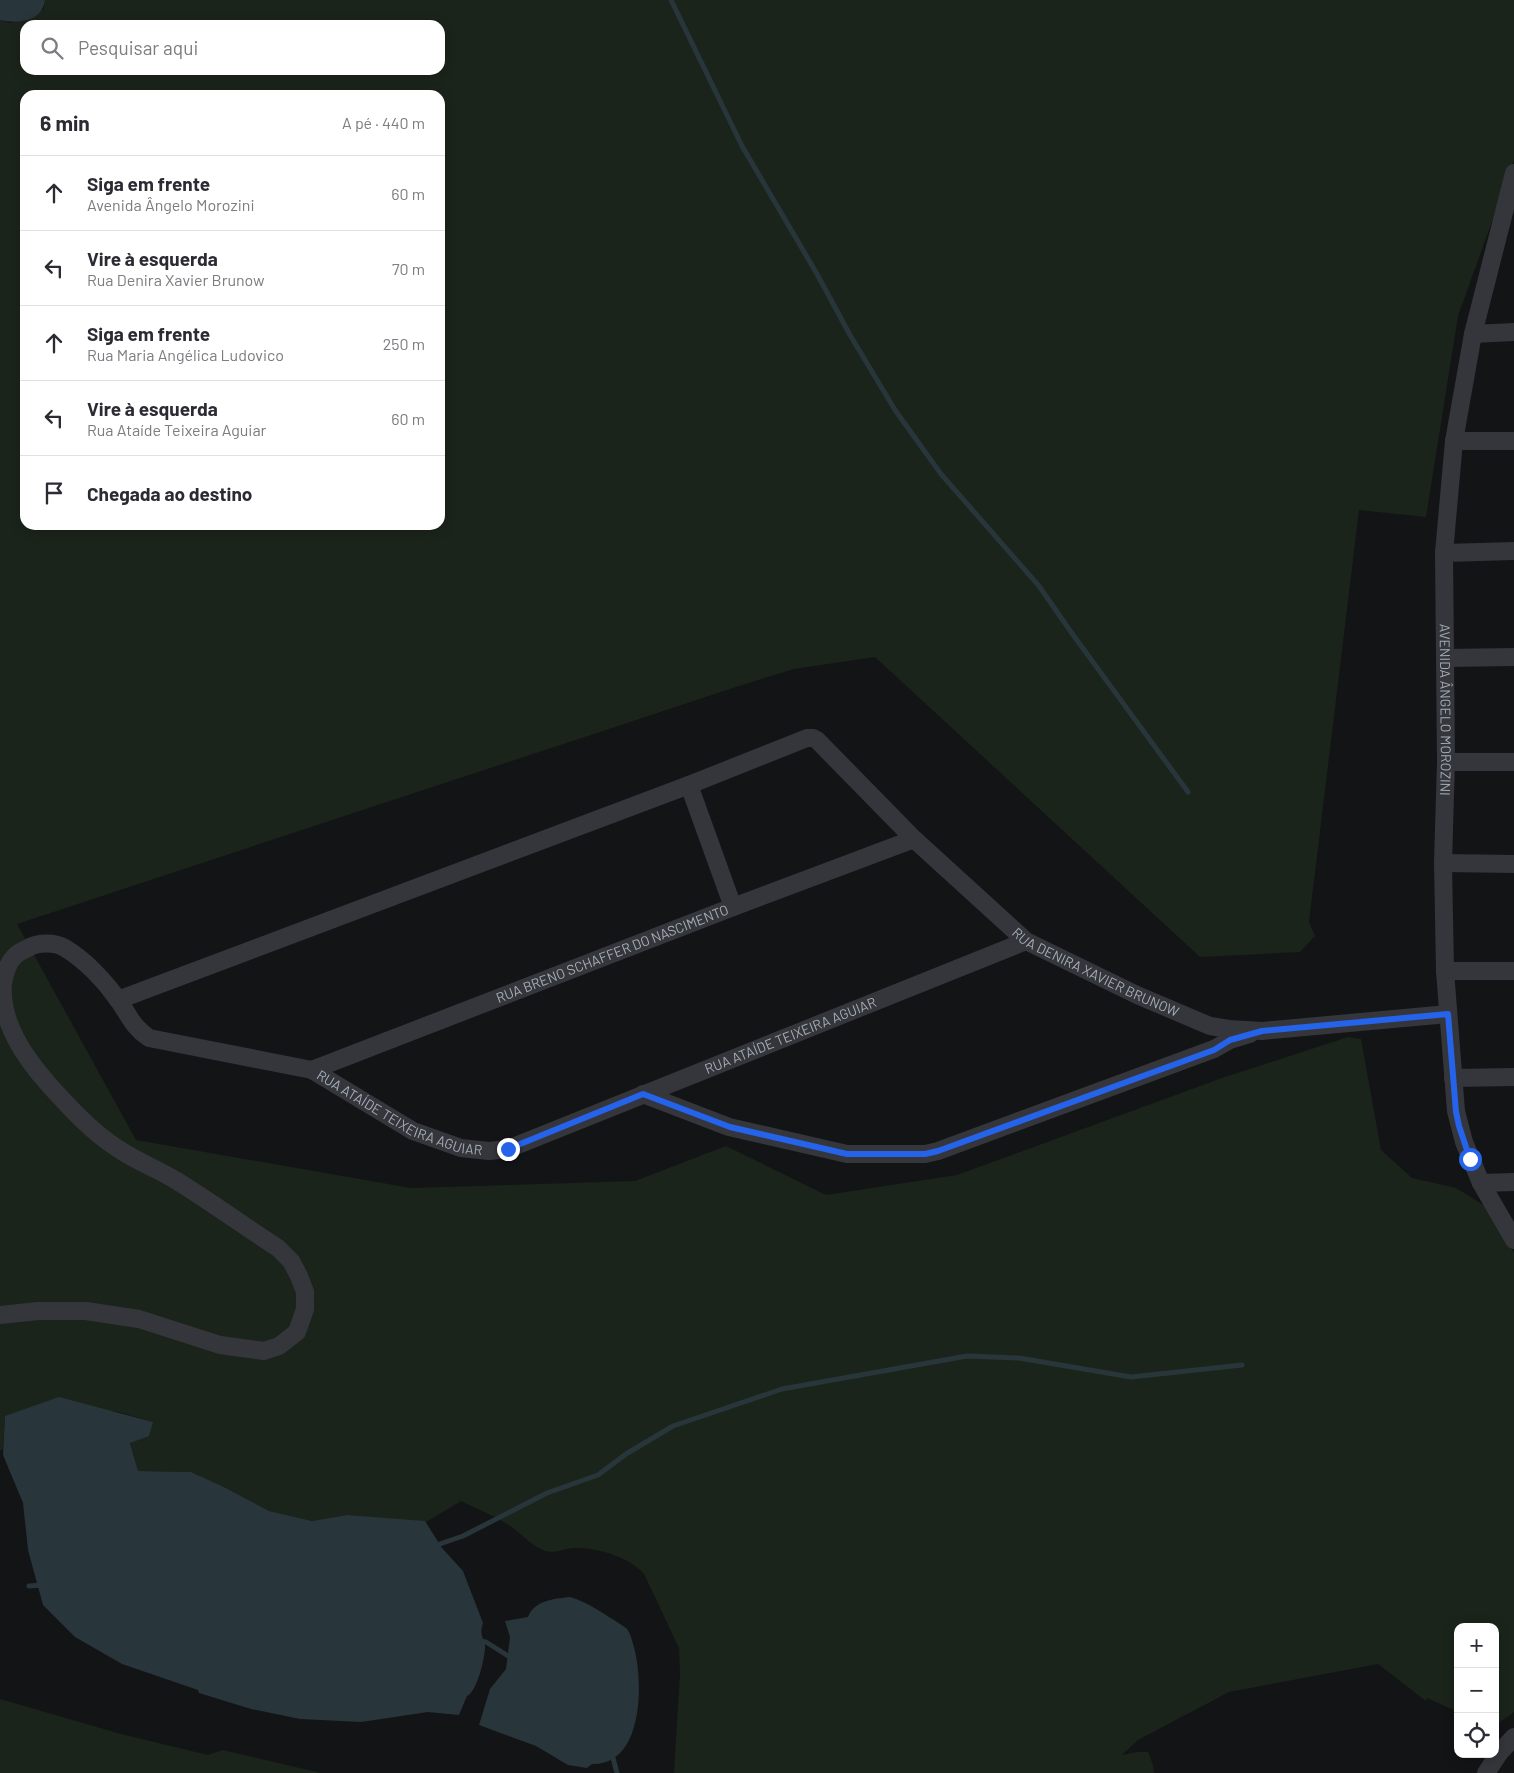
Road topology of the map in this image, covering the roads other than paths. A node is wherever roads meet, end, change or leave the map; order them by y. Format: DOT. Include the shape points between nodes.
graph roads {
  1 [pos="1514,173"];
  2 [pos="1508,223"];
  3 [pos="1514,332"];
  4 [pos="1473,334"];
  5 [pos="1454,441"];
  6 [pos="1514,441"];
  7 [pos="1514,551"];
  8 [pos="1444,553"];
  9 [pos="1514,657"];
  10 [pos="1444,658"];
  11 [pos="1446,762"];
  12 [pos="1514,762"];
  13 [pos="689,785"];
  14 [pos="914,839"];
  15 [pos="1443,863"];
  16 [pos="1514,864"];
  17 [pos="733,907"];
  18 [pos="1026,941"];
  19 [pos="1445,971"];
  20 [pos="1514,971"];
  21 [pos="118,1000"];
  22 [pos="1448,1014"];
  23 [pos="1262,1031"];
  24 [pos="312,1070"];
  25 [pos="1514,1077"];
  26 [pos="1452,1078"];
  27 [pos="643,1094"];
  28 [pos="1514,1182"];
  29 [pos="1480,1183"];
  30 [pos="1514,1240"];
  31 [pos="0,1315"];
  32 [pos="1514,1737"];
  33 [pos="1486,1773"];
  1 -- 2 [label="street, AVENIDA ÂNGELO MOROZINI"];
  2 -- 4 [label="street, AVENIDA ÂNGELO MOROZINI"];
  3 -- 4 [label="street"];
  4 -- 5 [label="street, AVENIDA ÂNGELO MOROZINI"];
  5 -- 6 [label="street"];
  5 -- 8 [label="street, AVENIDA ÂNGELO MOROZINI"];
  7 -- 8 [label="street"];
  8 -- 10 [label="street, AVENIDA ÂNGELO MOROZINI"];
  9 -- 10 [label="street"];
  10 -- 11 [label="street, AVENIDA ÂNGELO MOROZINI"];
  11 -- 12 [label="street"];
  11 -- 15 [label="street, AVENIDA ÂNGELO MOROZINI"];
  13 -- 14 [label="street, RUA DENIRA XAVIER BRUNOW" via="813,738"];
  13 -- 17 [label="street"];
  13 -- 21 [label="street"];
  14 -- 17 [label="street, RUA BRENO SCHAFFER DO NASCIMENTO"];
  14 -- 18 [label="street, RUA DENIRA XAVIER BRUNOW"];
  15 -- 16 [label="street"];
  15 -- 19 [label="street, AVENIDA ÂNGELO MOROZINI"];
  17 -- 24 [label="street, RUA BRENO SCHAFFER DO NASCIMENTO"];
  18 -- 23 [label="street, RUA DENIRA XAVIER BRUNOW" via="1210,1026"];
  18 -- 27 [label="street, RUA ATAÍDE TEIXEIRA AGUIAR"];
  19 -- 20 [label="street"];
  19 -- 22 [label="street, AVENIDA ÂNGELO MOROZINI"];
  21 -- 24 [label="street, RUA ATAÍDE TEIXEIRA AGUIAR" via="130,1021 150,1038"];
  21 -- 31 [label="street, RUA ATAÍDE TEIXEIRA AGUIAR" via="86,963 62,946 32,945 15,956 5,972 2,1001 8,1023 25,1056 80,1116 116,1148 201,1196 278,1248 291,1261 299,1276 305,1292 306,1309 297,1332 279,1346 264,1351 220,1345 139,1319 86,1311"];
  22 -- 23 [label="street, RUA DENIRA XAVIER BRUNOW"];
  22 -- 26 [label="street, AVENIDA ÂNGELO MOROZINI"];
  23 -- 27 [label="street" via="1230,1040 1214,1050 925,1154 847,1154 730,1127"];
  24 -- 27 [label="street, RUA ATAÍDE TEIXEIRA AGUIAR" via="413,1131 461,1148 489,1152 508,1149"];
  25 -- 26 [label="street"];
  26 -- 29 [label="street, AVENIDA ÂNGELO MOROZINI" via="1459,1126"];
  28 -- 29 [label="street"];
  29 -- 30 [label="street, AVENIDA ÂNGELO MOROZINI"];
  32 -- 33 [label="street"];
}
